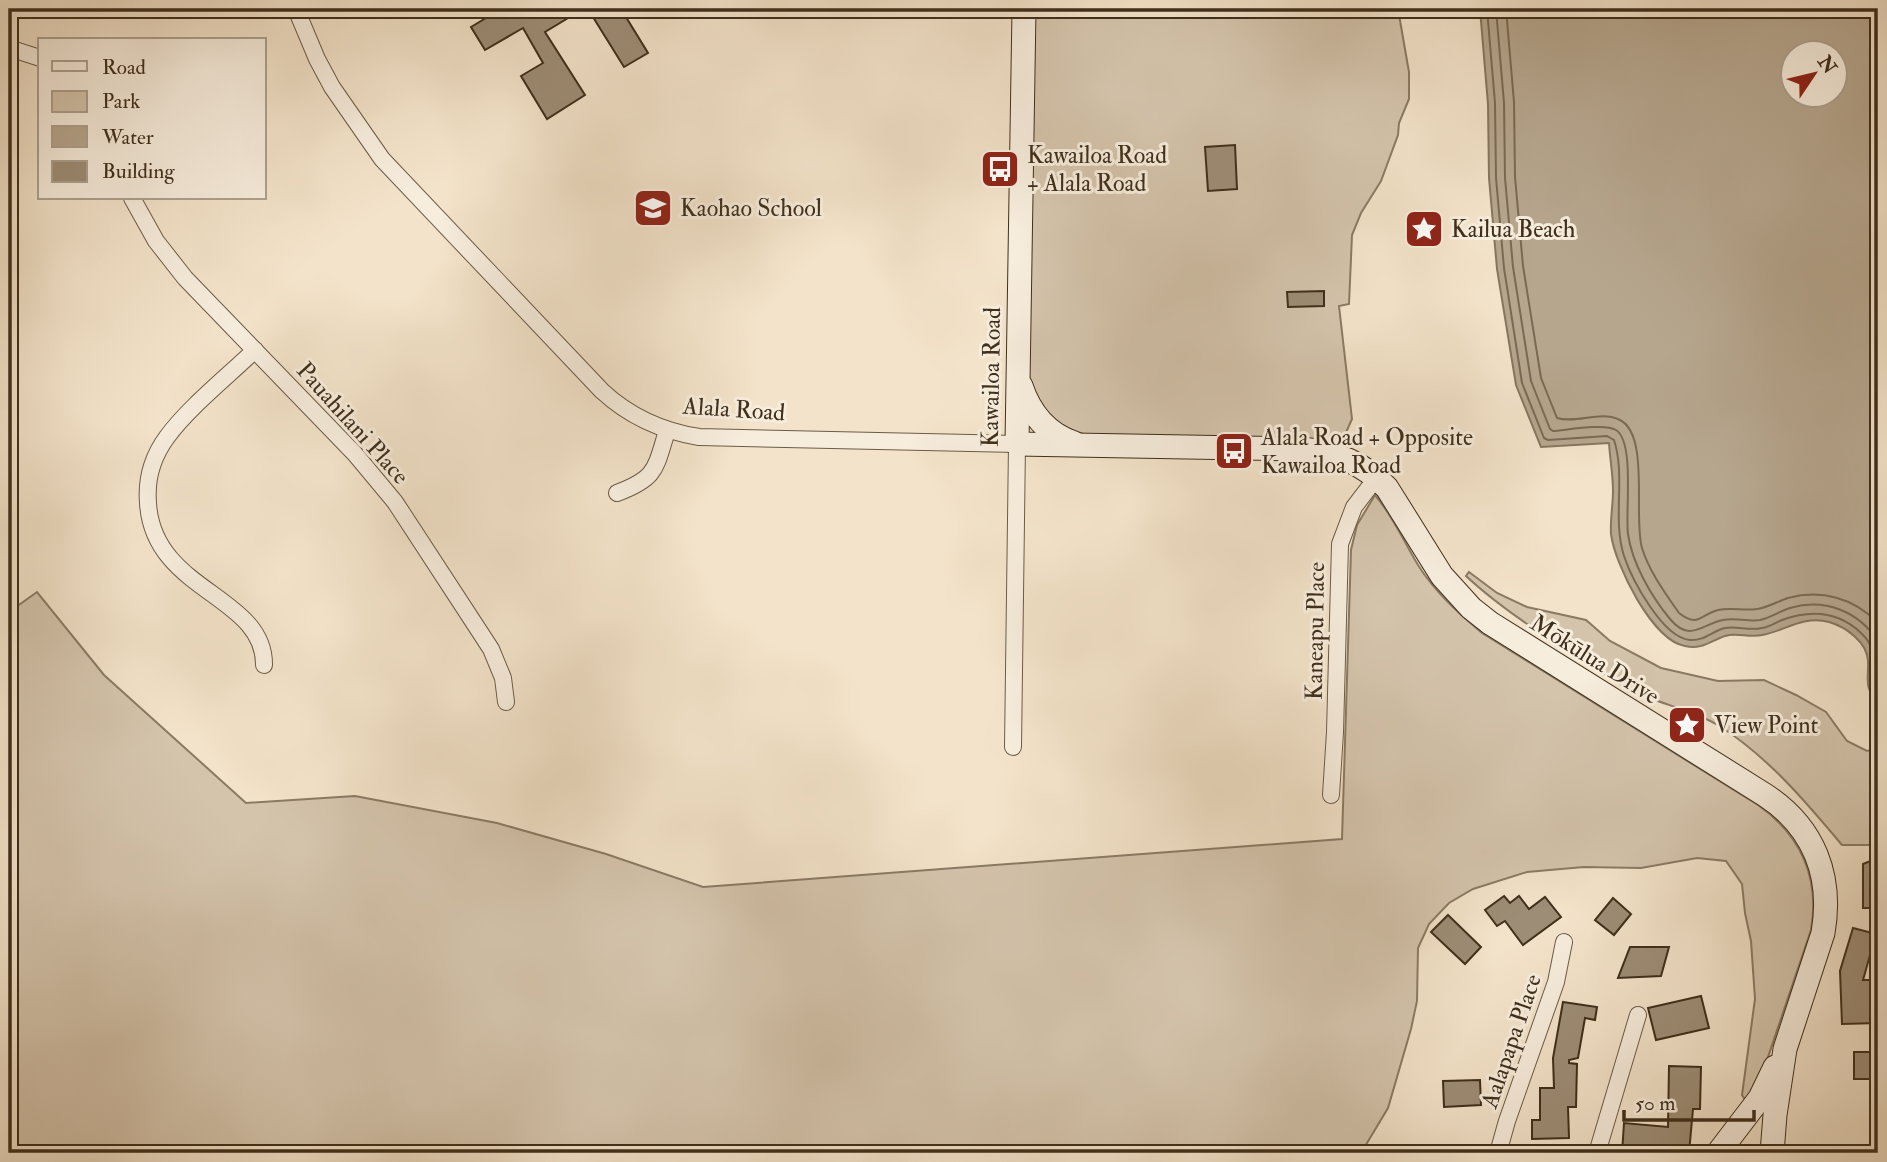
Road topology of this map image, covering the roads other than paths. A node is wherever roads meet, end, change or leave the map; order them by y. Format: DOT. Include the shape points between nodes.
graph roads {
  1 [pos="296,9"];
  2 [pos="1024,9"];
  3 [pos="9,48"];
  4 [pos="38,57"];
  5 [pos="133,200"];
  6 [pos="255,350"];
  7 [pos="1019,377"];
  8 [pos="667,430"];
  9 [pos="1017,444"];
  10 [pos="1084,445"];
  11 [pos="1371,473"];
  12 [pos="617,493"];
  13 [pos="264,665"];
  14 [pos="506,702"];
  15 [pos="1013,747"];
  16 [pos="1331,795"];
  17 [pos="1564,943"];
  18 [pos="1639,1015"];
  19 [pos="1785,1049"];
  20 [pos="1498,1153"];
  21 [pos="1597,1153"];
  22 [pos="1718,1153"];
  23 [pos="1772,1153"];
  1 -- 8 [label="street, Alala Road" via="338,95 401,181 602,391 640,419"];
  2 -- 7 [label="street, Kawailoa Road"];
  3 -- 4 [label="street"];
  5 -- 6 [label="street, Pauahilani Place" via="170,260"];
  6 -- 13 [label="street" via="167,436 153,462 147,491 150,522 164,551 185,575 249,623 262,647"];
  6 -- 14 [label="street, Pauahilani Place" via="395,502 491,649 503,678"];
  7 -- 9 [label="street, Kawailoa Road"];
  7 -- 10 [label="street" via="1038,419 1059,436"];
  8 -- 9 [label="street, Alala Road" via="719,438"];
  8 -- 12 [label="street" via="650,475"];
  9 -- 10 [label="street, Alala Road"];
  9 -- 15 [label="street, Kawailoa Road"];
  10 -- 11 [label="street, Alala Road" via="1302,449 1335,454"];
  11 -- 16 [label="street, Kaneapu Place" via="1340,544"];
  11 -- 19 [label="street, Mōkūlua Drive" via="1396,501 1442,576 1471,608 1778,803 1801,826 1822,869 1826,917"];
  17 -- 20 [label="street, Aalapapa Place" via="1556,982"];
  18 -- 21 [label="street"];
  19 -- 22 [label="street" via="1760,1098"];
  19 -- 23 [label="street, Mōkūlua Drive"];
}
